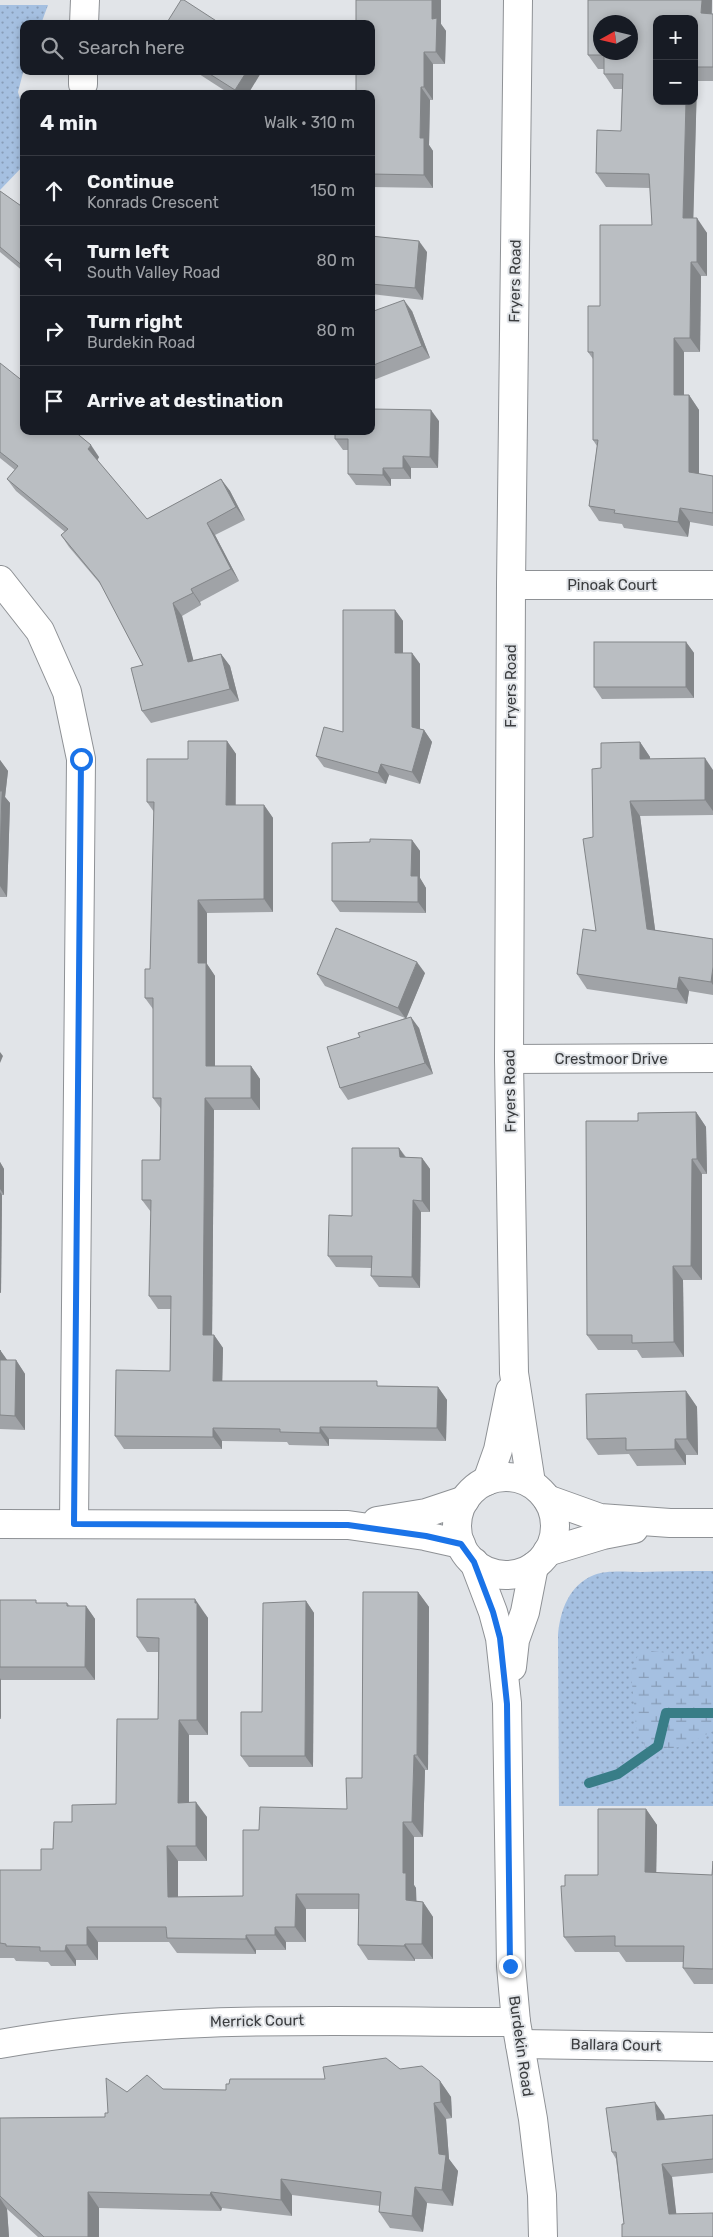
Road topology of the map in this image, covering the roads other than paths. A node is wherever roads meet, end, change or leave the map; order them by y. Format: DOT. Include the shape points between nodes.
graph roads {
  1 [pos="85,0"];
  2 [pos="518,0"];
  3 [pos="84,20"];
  4 [pos="0,580"];
  5 [pos="713,584"];
  6 [pos="511,585"];
  7 [pos="713,1058"];
  8 [pos="509,1059"];
  9 [pos="514,1372"];
  10 [pos="487,1481"];
  11 [pos="539,1491"];
  12 [pos="465,1500"];
  13 [pos="713,1523"];
  14 [pos="0,1524"];
  15 [pos="74,1524"];
  16 [pos="670,1524"];
  17 [pos="348,1525"];
  18 [pos="467,1553"];
  19 [pos="540,1559"];
  20 [pos="507,1704"];
  21 [pos="518,2033"];
  22 [pos="0,2044"];
  23 [pos="713,2047"];
  24 [pos="543,2237"];
  1 -- 3 [label="street"];
  2 -- 6 [label="street, Fryers Road"];
  4 -- 15 [label="street" via="40,631 67,692 81,759"];
  5 -- 6 [label="street, Pinoak Court"];
  6 -- 8 [label="street, Fryers Road"];
  7 -- 8 [label="street, Crestmoor Drive"];
  8 -- 9 [label="street, Fryers Road"];
  9 -- 10 [label="street, Fryers Road" via="498,1450"];
  9 -- 11 [label="street, Fryers Road"];
  10 -- 11 [label="street" via="517,1478"];
  10 -- 12 [label="street" via="474,1488"];
  11 -- 16 [label="street" via="600,1518"];
  11 -- 19 [label="street" via="553,1512 555,1526 553,1540"];
  12 -- 17 [label="street" via="426,1513"];
  12 -- 18 [label="street" via="459,1514 458,1529"];
  13 -- 16 [label="street"];
  14 -- 15 [label="street"];
  15 -- 17 [label="street"];
  16 -- 19 [label="street" via="602,1535"];
  17 -- 18 [label="street" via="426,1536"];
  18 -- 19 [label="street" via="488,1571 503,1574 519,1573"];
  18 -- 20 [label="street, Burdekin Road" via="493,1612 500,1638"];
  19 -- 20 [label="street, Burdekin Road" via="516,1640"];
  20 -- 21 [label="street, Burdekin Road" via="510,1966"];
  21 -- 22 [label="street, Merrick Court" via="324,2019 204,2021 105,2029"];
  21 -- 23 [label="street, Ballara Court"];
  21 -- 24 [label="street, Burdekin Road" via="542,2195"];
}
